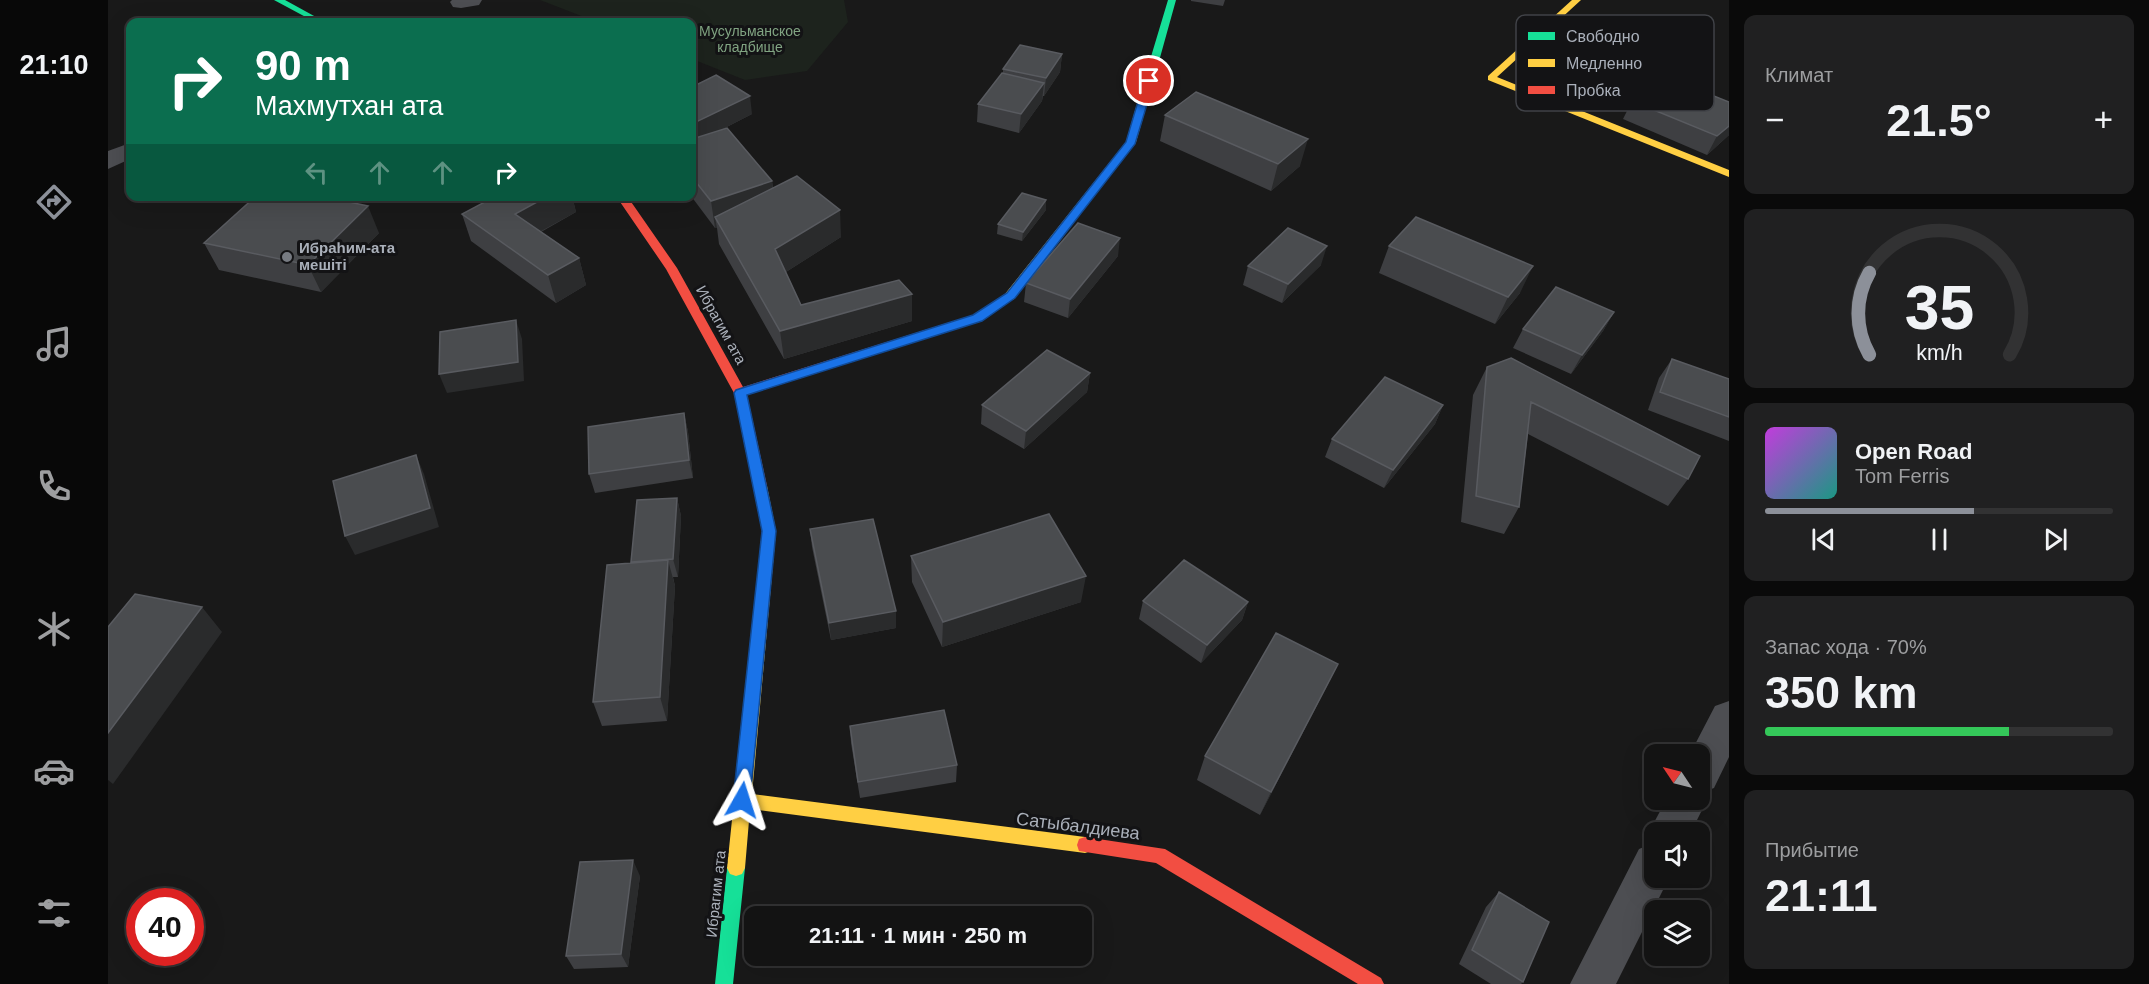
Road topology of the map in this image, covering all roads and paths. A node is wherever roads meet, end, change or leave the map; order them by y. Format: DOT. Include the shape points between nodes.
graph roads {
  1 [pos="278,0"];
  2 [pos="1172,0"];
  3 [pos="1577,0"];
  4 [pos="1560,15"];
  5 [pos="304,18"];
  6 [pos="1516,55"];
  7 [pos="1516,88"];
  8 [pos="1573,111"];
  9 [pos="126,152"];
  10 [pos="108,161"];
  11 [pos="1729,174"];
  12 [pos="625,201"];
  13 [pos="740,393"];
  14 [pos="1729,718"];
  15 [pos="1710,755"];
  16 [pos="742,800"];
  17 [pos="1644,882"];
  18 [pos="724,984"];
  19 [pos="1376,984"];
  20 [pos="1592,984"];
  1 -- 5 [label="street"];
  2 -- 13 [label="street" via="1131,142 1011,296 977,318"];
  3 -- 4 [label="street"];
  6 -- 7 [label="street" via="1491,78"];
  8 -- 11 [label="street"];
  9 -- 10 [label="street"];
  12 -- 13 [label="street, Ибрагим ата" via="671,267"];
  13 -- 16 [label="street, Ибрагим ата" via="769,531"];
  14 -- 15 [label="street"];
  16 -- 18 [label="street, Ибрагим ата"];
  16 -- 19 [label="street, Сатыбалдиева" via="1159,855"];
  17 -- 20 [label="street"];
}
